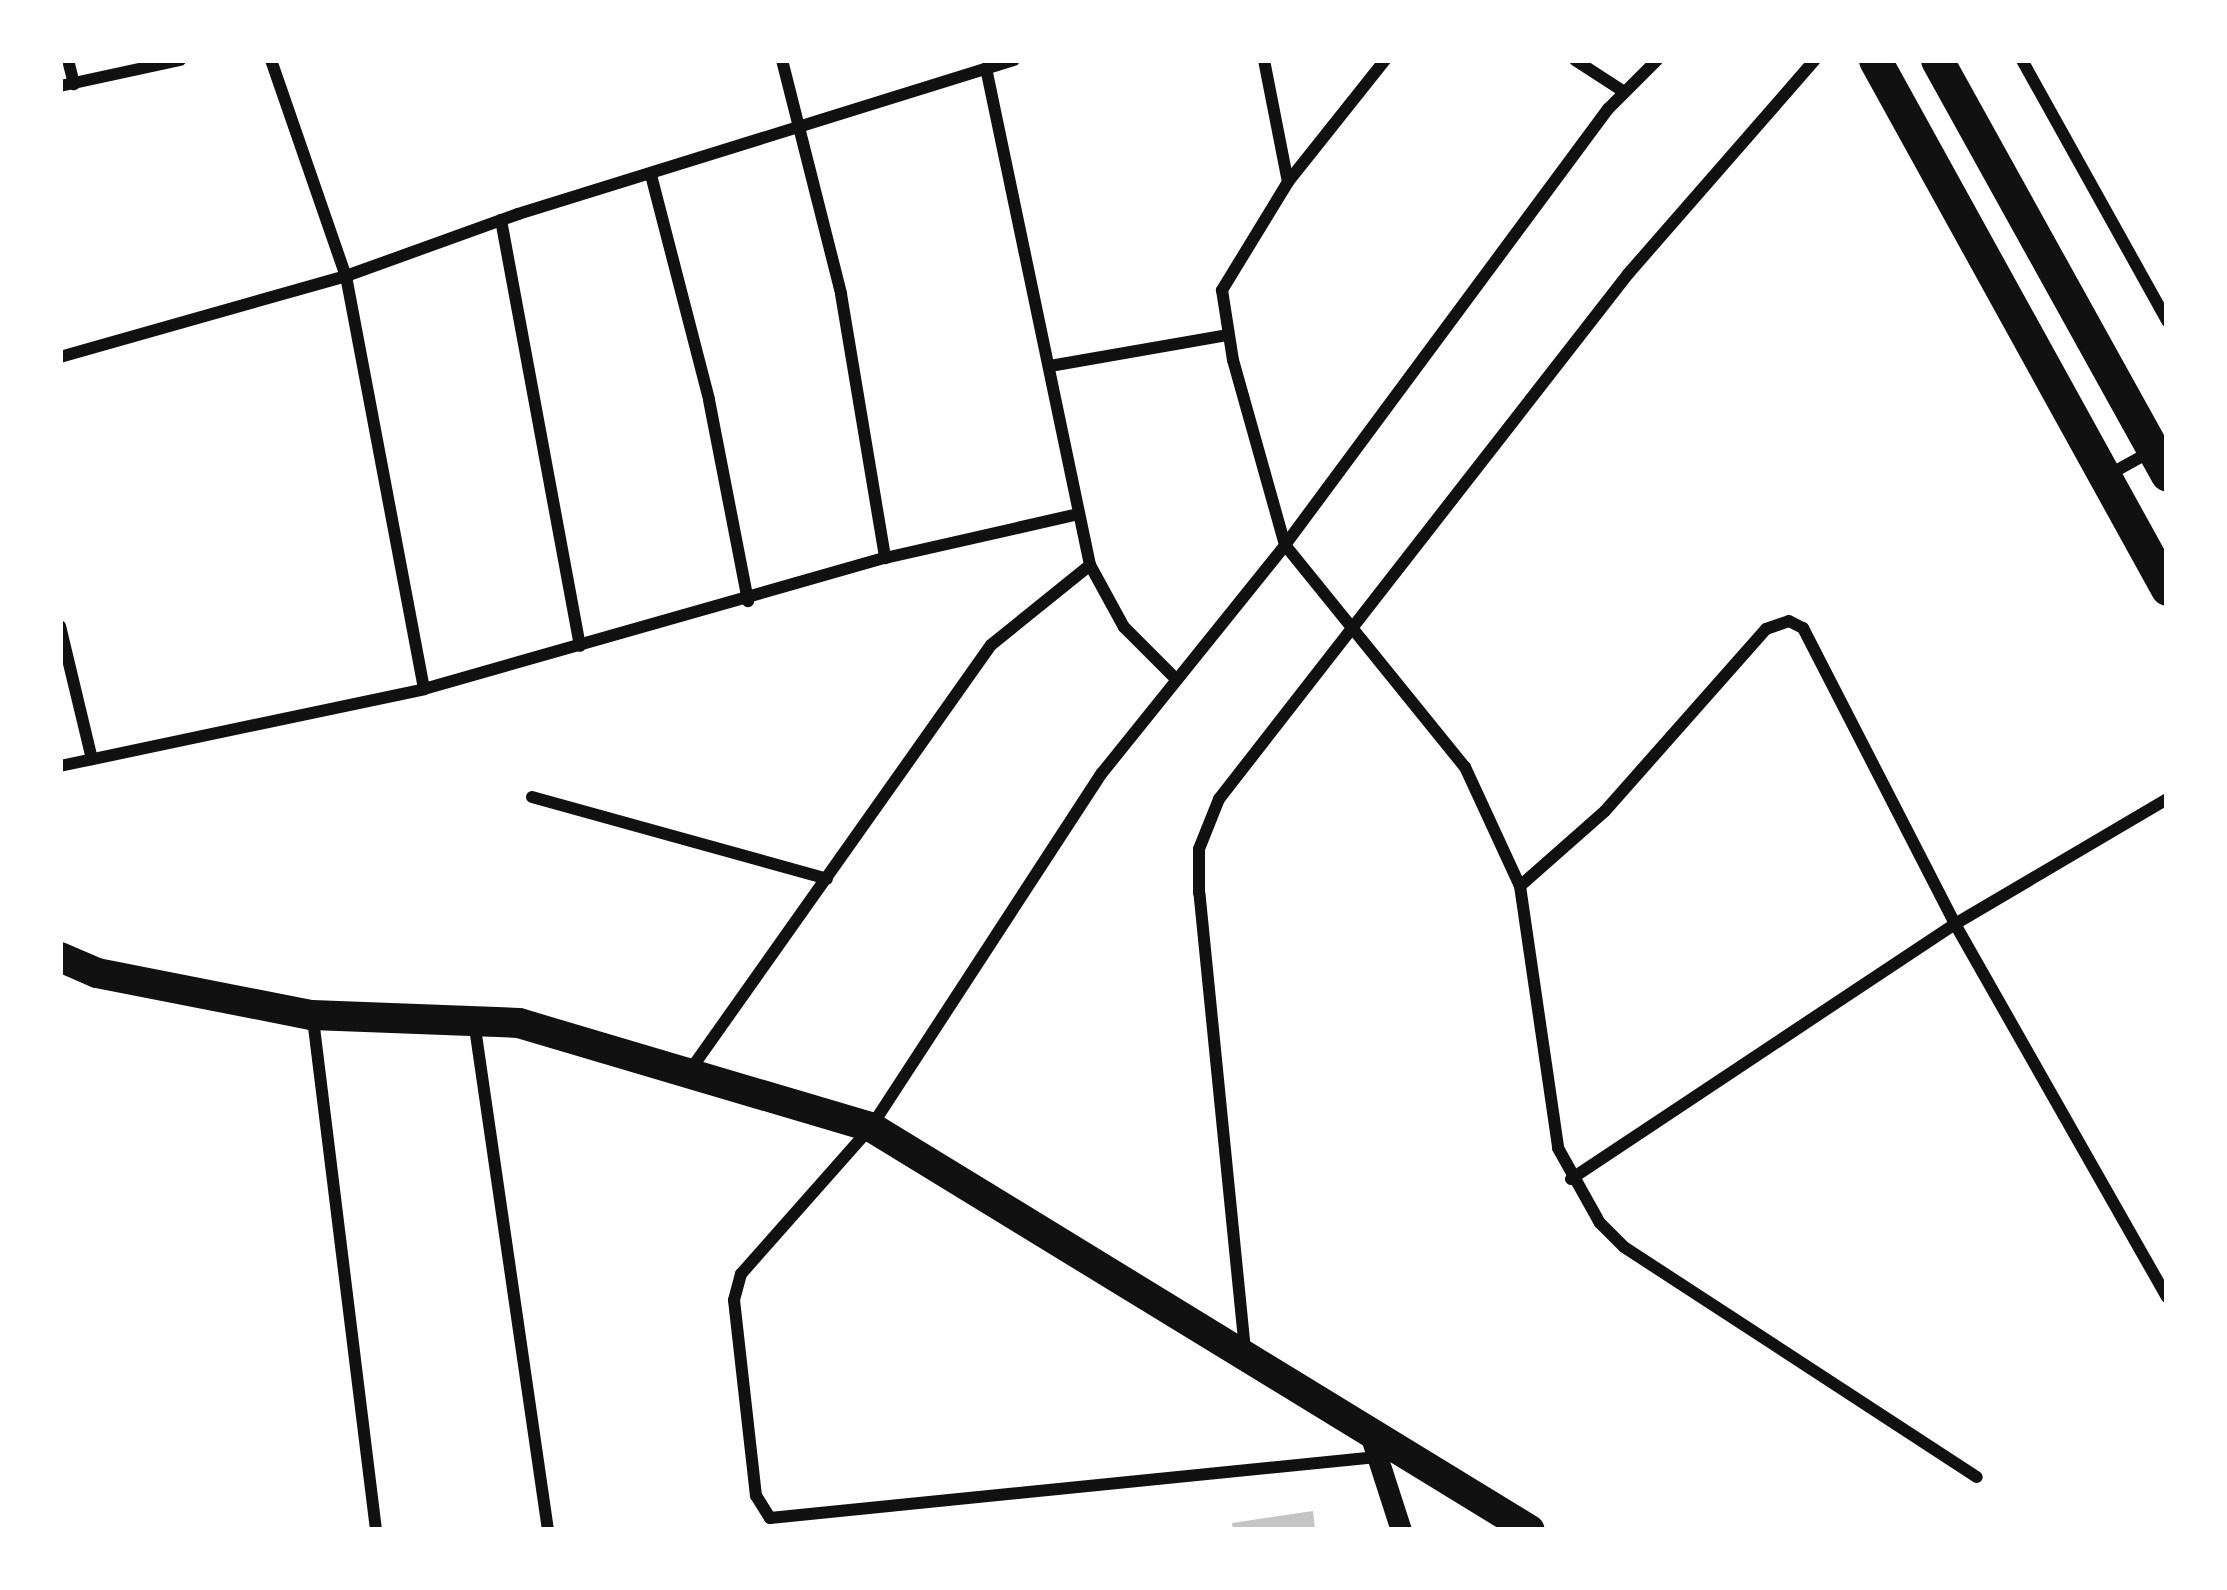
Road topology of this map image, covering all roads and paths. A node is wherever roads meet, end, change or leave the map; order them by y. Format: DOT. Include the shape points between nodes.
graph roads {
  1 [pos="68,60"];
  2 [pos="180,60"];
  3 [pos="271,60"];
  4 [pos="782,60"];
  5 [pos="1014,60"];
  6 [pos="1264,60"];
  7 [pos="1384,60"];
  8 [pos="1575,60"];
  9 [pos="1657,60"];
  10 [pos="1815,60"];
  11 [pos="1875,60"];
  12 [pos="1937,60"];
  13 [pos="2022,60"];
  14 [pos="986,68"];
  15 [pos="67,85"];
  16 [pos="1623,91"];
  17 [pos="801,128"];
  18 [pos="651,175"];
  19 [pos="1288,182"];
  20 [pos="500,220"];
  21 [pos="346,276"];
  22 [pos="2167,321"];
  23 [pos="1228,334"];
  24 [pos="60,357"];
  25 [pos="1050,366"];
  26 [pos="2162,456"];
  27 [pos="2101,479"];
  28 [pos="1079,514"];
  29 [pos="1285,545"];
  30 [pos="885,558"];
  31 [pos="1090,565"];
  32 [pos="2167,589"];
  33 [pos="748,601"];
  34 [pos="60,626"];
  35 [pos="1348,633"];
  36 [pos="580,646"];
  37 [pos="1174,678"];
  38 [pos="424,689"];
  39 [pos="92,759"];
  40 [pos="60,766"];
  41 [pos="532,797"];
  42 [pos="2167,799"];
  43 [pos="827,879"];
  44 [pos="1520,886"];
  45 [pos="1955,924"];
  46 [pos="60,957"];
  47 [pos="312,1015"];
  48 [pos="474,1020"];
  49 [pos="689,1073"];
  50 [pos="871,1127"];
  51 [pos="1571,1179"];
  52 [pos="2167,1297"];
  53 [pos="1245,1350"];
  54 [pos="1372,1442"];
  55 [pos="1977,1477"];
  56 [pos="376,1530"];
  57 [pos="548,1530"];
  58 [pos="1401,1530"];
  59 [pos="1530,1530"];
  1 -- 15 [label="street"];
  2 -- 15 [label="street"];
  3 -- 21 [label="street"];
  4 -- 17 [label="street"];
  5 -- 14 [label="street"];
  6 -- 19 [label="street"];
  7 -- 19 [label="street"];
  8 -- 16 [label="street"];
  9 -- 16 [label="street"];
  10 -- 35 [label="street" via="1628,274"];
  11 -- 27 [label="highway"];
  12 -- 26 [label="highway"];
  13 -- 22 [label="street"];
  14 -- 17 [label="street"];
  14 -- 25 [label="street"];
  16 -- 29 [label="street"];
  17 -- 18 [label="street"];
  17 -- 30 [label="street" via="841,295"];
  18 -- 20 [label="street"];
  18 -- 33 [label="street" via="709,400"];
  19 -- 23 [label="street" via="1226,273"];
  20 -- 21 [label="street"];
  20 -- 36 [label="street"];
  21 -- 24 [label="street"];
  21 -- 38 [label="street"];
  23 -- 25 [label="street"];
  23 -- 29 [label="street"];
  25 -- 28 [label="street"];
  26 -- 27 [label="street"];
  27 -- 32 [label="highway"];
  28 -- 30 [label="street"];
  28 -- 31 [label="street"];
  29 -- 35 [label="street"];
  29 -- 37 [label="street"];
  30 -- 33 [label="street"];
  31 -- 37 [label="street" via="1124,627"];
  31 -- 43 [label="street" via="992,645"];
  33 -- 36 [label="street"];
  34 -- 39 [label="street"];
  35 -- 44 [label="street" via="1465,767"];
  35 -- 53 [label="street" via="1219,799 1198,849"];
  36 -- 38 [label="street"];
  37 -- 50 [label="street" via="1102,773"];
  38 -- 39 [label="street"];
  39 -- 40 [label="street"];
  41 -- 43 [label="street"];
  42 -- 45 [label="street"];
  43 -- 49 [label="street"];
  44 -- 45 [label="street" via="1605,812 1766,629 1789,620 1803,628"];
  44 -- 51 [label="street" via="1542,1056"];
  45 -- 51 [label="street"];
  45 -- 52 [label="street"];
  46 -- 47 [label="main road" via="97,973"];
  47 -- 48 [label="main road"];
  47 -- 56 [label="street"];
  48 -- 49 [label="main road" via="519,1023"];
  48 -- 57 [label="street"];
  49 -- 50 [label="main road"];
  50 -- 53 [label="main road"];
  50 -- 54 [label="street" via="737,1287 756,1496 770,1518"];
  51 -- 55 [label="street" via="1624,1247"];
  53 -- 54 [label="main road"];
  54 -- 58 [label="street"];
  54 -- 59 [label="main road"];
}
